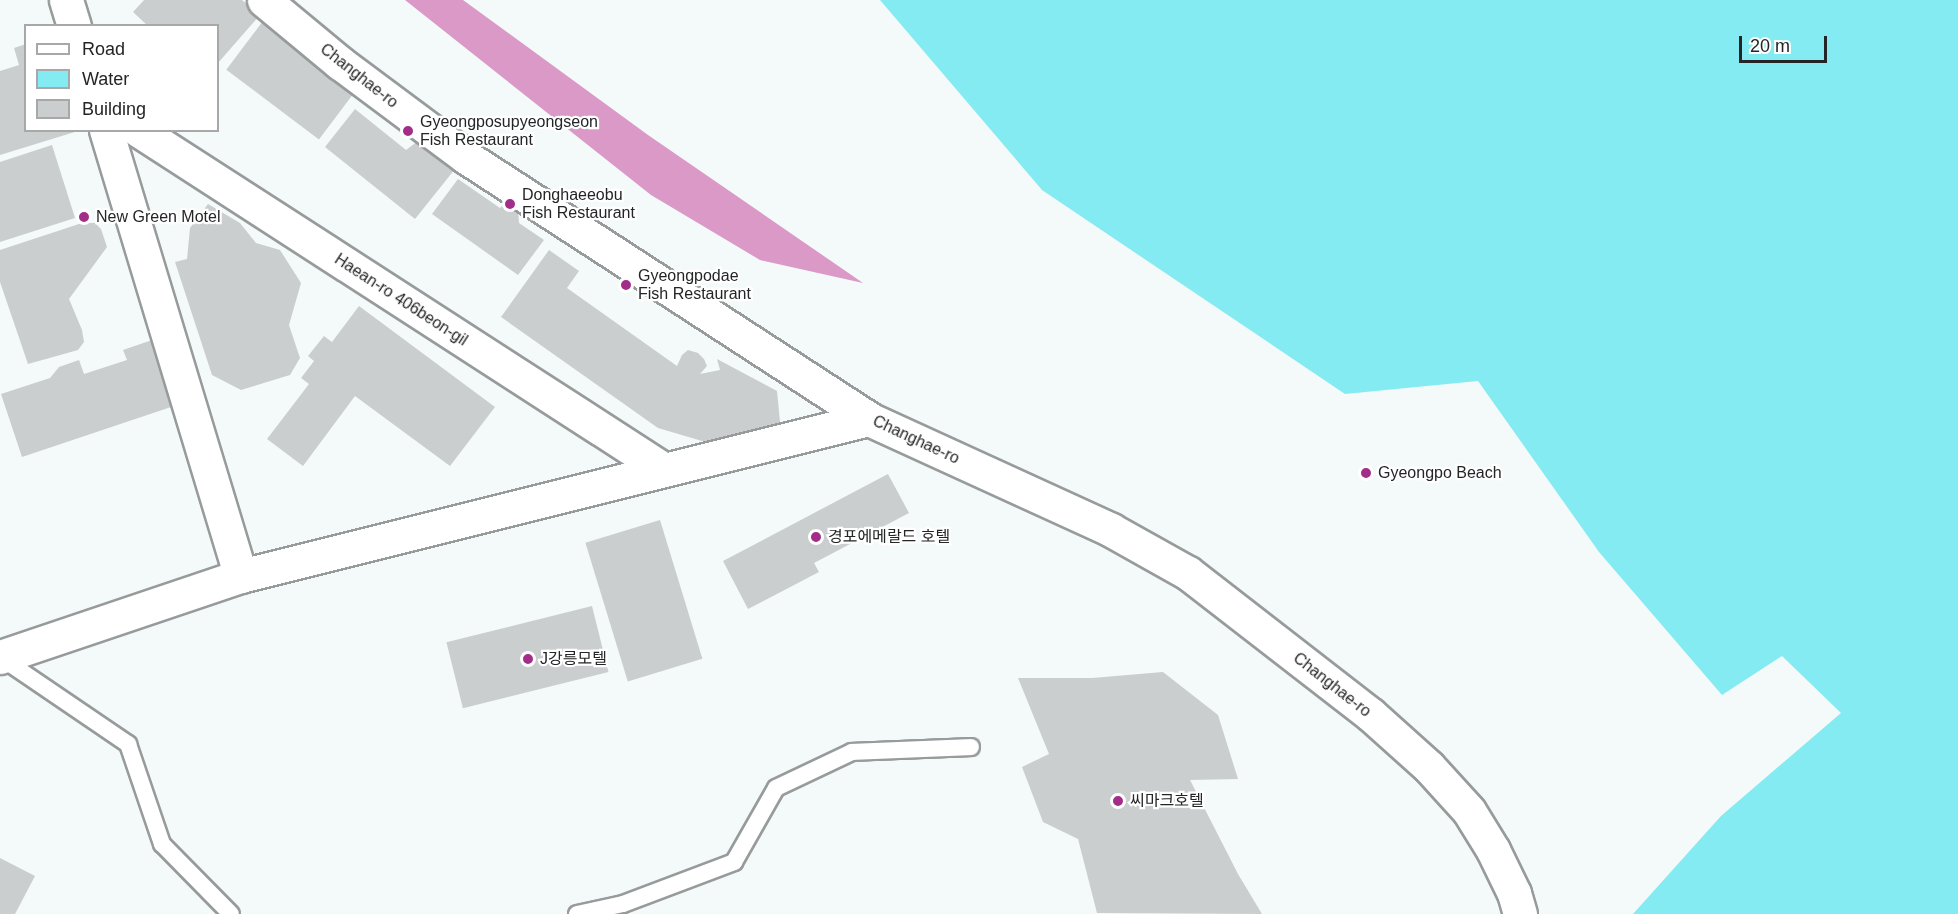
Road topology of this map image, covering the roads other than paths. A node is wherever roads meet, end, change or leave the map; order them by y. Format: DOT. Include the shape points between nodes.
graph roads {
  1 [pos="66,0"];
  2 [pos="264,0"];
  3 [pos="73,24"];
  4 [pos="107,132"];
  5 [pos="141,132"];
  6 [pos="869,419"];
  7 [pos="663,469"];
  8 [pos="241,576"];
  9 [pos="0,657"];
  10 [pos="971,747"];
  11 [pos="231,914"];
  12 [pos="577,914"];
  13 [pos="1520,914"];
  1 -- 3 [label="street"];
  2 -- 6 [label="street, Changhae-ro" via="340,63 466,157"];
  4 -- 8 [label="street"];
  5 -- 7 [label="street, Haean-ro 406beon-gil"];
  6 -- 7 [label="street"];
  6 -- 13 [label="street, Changhae-ro" via="1112,530 1188,573 1370,714 1428,767 1469,811 1493,850"];
  7 -- 8 [label="street"];
  8 -- 9 [label="street"];
  9 -- 11 [label="lane" via="128,744 162,844"];
  10 -- 12 [label="lane" via="852,752 776,788 734,862 623,904"];
}
